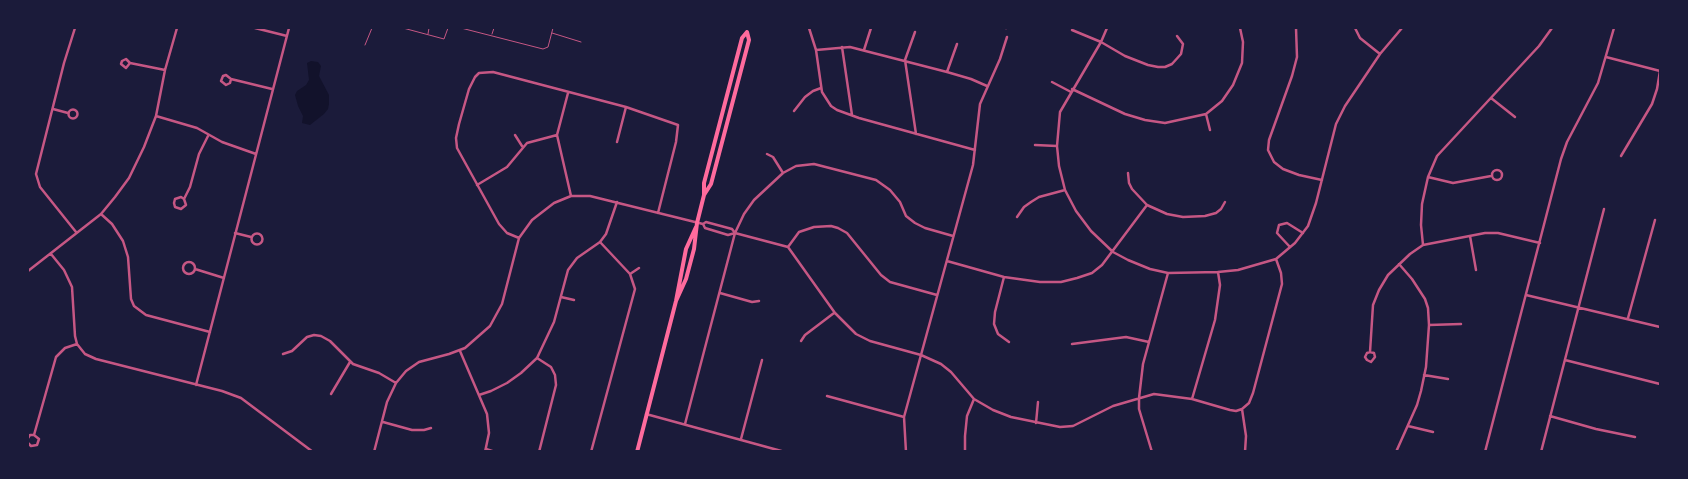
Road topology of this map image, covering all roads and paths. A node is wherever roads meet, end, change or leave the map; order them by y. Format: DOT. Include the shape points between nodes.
graph roads {
  1 [pos="75,28"];
  2 [pos="177,28"];
  3 [pos="255,28"];
  4 [pos="289,28"];
  5 [pos="372,28"];
  6 [pos="403,28"];
  7 [pos="429,28"];
  8 [pos="448,28"];
  9 [pos="461,28"];
  10 [pos="494,28"];
  11 [pos="553,28"];
  12 [pos="810,28"];
  13 [pos="871,28"];
  14 [pos="1107,28"];
  15 [pos="1240,28"];
  16 [pos="1296,28"];
  17 [pos="1355,28"];
  18 [pos="1402,28"];
  19 [pos="1552,28"];
  20 [pos="1614,28"];
  21 [pos="748,30"];
  22 [pos="1072,30"];
  23 [pos="915,32"];
  24 [pos="551,33"];
  25 [pos="428,34"];
  26 [pos="492,35"];
  27 [pos="286,36"];
  28 [pos="1177,36"];
  29 [pos="1006,38"];
  30 [pos="581,42"];
  31 [pos="1101,42"];
  32 [pos="957,44"];
  33 [pos="365,45"];
  34 [pos="842,47"];
  35 [pos="816,50"];
  36 [pos="864,50"];
  37 [pos="1380,54"];
  38 [pos="1606,57"];
  39 [pos="905,60"];
  40 [pos="130,63"];
  41 [pos="165,70"];
  42 [pos="1660,71"];
  43 [pos="947,72"];
  44 [pos="231,80"];
  45 [pos="1052,82"];
  46 [pos="988,86"];
  47 [pos="821,88"];
  48 [pos="272,89"];
  49 [pos="1071,90"];
  50 [pos="568,92"];
  51 [pos="1491,98"];
  52 [pos="626,107"];
  53 [pos="53,109"];
  54 [pos="794,110"];
  55 [pos="68,113"];
  56 [pos="1206,114"];
  57 [pos="852,115"];
  58 [pos="156,116"];
  59 [pos="1515,117"];
  60 [pos="1210,130"];
  61 [pos="916,134"];
  62 [pos="209,135"];
  63 [pos="515,135"];
  64 [pos="557,135"];
  65 [pos="618,142"];
  66 [pos="1035,145"];
  67 [pos="523,146"];
  68 [pos="1057,146"];
  69 [pos="975,150"];
  70 [pos="256,154"];
  71 [pos="767,154"];
  72 [pos="1621,156"];
  73 [pos="783,173"];
  74 [pos="1128,173"];
  75 [pos="1491,176"];
  76 [pos="1428,177"];
  77 [pos="1322,180"];
  78 [pos="477,185"];
  79 [pos="1065,190"];
  80 [pos="704,195"];
  81 [pos="571,196"];
  82 [pos="184,198"];
  83 [pos="617,202"];
  84 [pos="1225,202"];
  85 [pos="1147,204"];
  86 [pos="1604,208"];
  87 [pos="658,213"];
  88 [pos="101,214"];
  89 [pos="1017,217"];
  90 [pos="1655,220"];
  91 [pos="697,223"];
  92 [pos="703,224"];
  93 [pos="76,233"];
  94 [pos="235,233"];
  95 [pos="736,233"];
  96 [pos="1303,233"];
  97 [pos="953,236"];
  98 [pos="1470,236"];
  99 [pos="251,237"];
  100 [pos="520,238"];
  101 [pos="600,242"];
  102 [pos="1540,243"];
  103 [pos="1423,245"];
  104 [pos="788,247"];
  105 [pos="1290,247"];
  106 [pos="1113,252"];
  107 [pos="51,254"];
  108 [pos="1276,259"];
  109 [pos="947,261"];
  110 [pos="1398,264"];
  111 [pos="639,268"];
  112 [pos="195,269"];
  113 [pos="1476,270"];
  114 [pos="28,271"];
  115 [pos="1168,272"];
  116 [pos="1218,272"];
  117 [pos="630,274"];
  118 [pos="1004,276"];
  119 [pos="224,278"];
  120 [pos="720,293"];
  121 [pos="937,295"];
  122 [pos="1526,295"];
  123 [pos="561,297"];
  124 [pos="574,300"];
  125 [pos="676,301"];
  126 [pos="759,301"];
  127 [pos="1578,306"];
  128 [pos="835,313"];
  129 [pos="1628,318"];
  130 [pos="1461,324"];
  131 [pos="1428,325"];
  132 [pos="1660,327"];
  133 [pos="210,332"];
  134 [pos="801,341"];
  135 [pos="1009,342"];
  136 [pos="1149,342"];
  137 [pos="77,344"];
  138 [pos="1072,344"];
  139 [pos="460,351"];
  140 [pos="1370,352"];
  141 [pos="283,354"];
  142 [pos="921,355"];
  143 [pos="536,358"];
  144 [pos="762,360"];
  145 [pos="1565,360"];
  146 [pos="350,362"];
  147 [pos="1424,375"];
  148 [pos="1448,379"];
  149 [pos="396,384"];
  150 [pos="1660,384"];
  151 [pos="196,385"];
  152 [pos="331,394"];
  153 [pos="479,395"];
  154 [pos="826,396"];
  155 [pos="1139,398"];
  156 [pos="1192,398"];
  157 [pos="974,399"];
  158 [pos="1038,402"];
  159 [pos="1242,410"];
  160 [pos="646,414"];
  161 [pos="1550,416"];
  162 [pos="904,417"];
  163 [pos="382,422"];
  164 [pos="1036,422"];
  165 [pos="685,424"];
  166 [pos="1408,426"];
  167 [pos="431,428"];
  168 [pos="1433,432"];
  169 [pos="34,435"];
  170 [pos="28,438"];
  171 [pos="1636,438"];
  172 [pos="741,439"];
  173 [pos="28,443"];
  174 [pos="486,450"];
  175 [pos="783,451"];
  176 [pos="313,452"];
  177 [pos="374,452"];
  178 [pos="495,452"];
  179 [pos="539,452"];
  180 [pos="591,452"];
  181 [pos="637,452"];
  182 [pos="906,452"];
  183 [pos="965,452"];
  184 [pos="1152,452"];
  185 [pos="1245,452"];
  186 [pos="1396,452"];
  187 [pos="1485,452"];
  188 [pos="1541,452"];
  1 -- 53 [label="street"];
  2 -- 41 [label="street"];
  3 -- 27 [label="street"];
  4 -- 27 [label="street"];
  5 -- 33 [label="lane"];
  6 -- 25 [label="lane"];
  7 -- 25 [label="lane"];
  8 -- 25 [label="lane" via="444,39"];
  9 -- 26 [label="lane"];
  10 -- 26 [label="lane"];
  11 -- 24 [label="lane"];
  12 -- 35 [label="street"];
  13 -- 36 [label="street"];
  14 -- 31 [label="street"];
  15 -- 56 [label="street" via="1242,62 1233,85 1222,101"];
  16 -- 77 [label="street" via="1296,58 1268,150 1282,169"];
  17 -- 37 [label="street" via="1360,38"];
  18 -- 37 [label="street"];
  19 -- 51 [label="street"];
  20 -- 38 [label="street"];
  21 -- 80 [label="main road" via="742,38 704,184"];
  21 -- 80 [label="main road" via="749,40 711,184"];
  22 -- 31 [label="street"];
  23 -- 39 [label="street"];
  24 -- 26 [label="lane" via="548,47 543,49"];
  24 -- 30 [label="lane"];
  27 -- 48 [label="street"];
  28 -- 31 [label="street" via="1182,44 1181,54 1178,60 1165,67 1138,61"];
  29 -- 46 [label="street"];
  31 -- 49 [label="street"];
  32 -- 43 [label="street"];
  34 -- 35 [label="street"];
  34 -- 36 [label="street"];
  34 -- 57 [label="street"];
  35 -- 47 [label="street"];
  36 -- 39 [label="street"];
  37 -- 77 [label="street" via="1336,124"];
  38 -- 42 [label="street"];
  38 -- 102 [label="street" via="1595,89 1567,142"];
  39 -- 43 [label="street"];
  39 -- 61 [label="street"];
  40 -- 41 [label="street"];
  41 -- 58 [label="street"];
  42 -- 72 [label="street" via="1652,104"];
  43 -- 46 [label="street"];
  44 -- 44 [label="street" via="226,75 221,81 226,85"];
  44 -- 48 [label="street"];
  45 -- 49 [label="street"];
  46 -- 69 [label="street" via="980,104"];
  47 -- 54 [label="street" via="812,91"];
  47 -- 57 [label="street" via="831,106"];
  48 -- 70 [label="street"];
  49 -- 56 [label="street" via="1146,120 1165,123"];
  49 -- 68 [label="street" via="1060,112"];
  50 -- 52 [label="street"];
  50 -- 64 [label="street"];
  50 -- 78 [label="street" via="493,72 479,73 475,77 456,138 459,151"];
  51 -- 59 [label="street"];
  51 -- 76 [label="street" via="1437,156"];
  52 -- 65 [label="street"];
  52 -- 87 [label="street" via="678,125"];
  53 -- 55 [label="street"];
  53 -- 93 [label="street" via="36,174 40,187"];
  56 -- 60 [label="street"];
  57 -- 61 [label="street"];
  58 -- 62 [label="street"];
  58 -- 88 [label="street" via="129,178"];
  61 -- 69 [label="street"];
  62 -- 70 [label="street"];
  62 -- 82 [label="street"];
  63 -- 67 [label="street"];
  64 -- 67 [label="street" via="532,140"];
  64 -- 81 [label="street"];
  66 -- 68 [label="street"];
  67 -- 78 [label="street" via="512,163"];
  68 -- 79 [label="street"];
  69 -- 97 [label="street"];
  70 -- 94 [label="street"];
  71 -- 73 [label="street" via="773,157"];
  73 -- 95 [label="street" via="754,200"];
  73 -- 97 [label="street" via="796,166 814,164 876,180 890,190 906,216 915,223"];
  74 -- 85 [label="street" via="1132,189"];
  75 -- 75 [label="street" via="1497,181 1502,174 1496,170"];
  75 -- 76 [label="street" via="1453,183"];
  76 -- 103 [label="street" via="1422,204"];
  77 -- 96 [label="street"];
  78 -- 100 [label="street" via="502,229"];
  79 -- 89 [label="street" via="1039,197"];
  79 -- 106 [label="street" via="1090,231"];
  80 -- 91 [label="main road"];
  81 -- 83 [label="street"];
  81 -- 100 [label="street" via="554,203 536,217"];
  82 -- 82 [label="street" via="175,199 179,209 186,202"];
  83 -- 87 [label="street"];
  83 -- 101 [label="street"];
  84 -- 85 [label="street" via="1216,213 1195,217 1167,214"];
  85 -- 106 [label="street"];
  86 -- 127 [label="street"];
  87 -- 91 [label="street"];
  88 -- 93 [label="street"];
  88 -- 133 [label="street" via="123,241 134,306 146,315"];
  90 -- 129 [label="street"];
  91 -- 92 [label="street"];
  91 -- 125 [label="main road" via="686,249"];
  91 -- 125 [label="main road" via="686,279"];
  92 -- 95 [label="street" via="732,229"];
  92 -- 95 [label="street" via="705,228"];
  93 -- 107 [label="street"];
  94 -- 99 [label="street"];
  94 -- 119 [label="street"];
  95 -- 104 [label="street"];
  95 -- 120 [label="street"];
  96 -- 105 [label="street"];
  96 -- 105 [label="street" via="1287,223 1279,225 1278,234"];
  97 -- 109 [label="street"];
  98 -- 102 [label="street" via="1498,233"];
  98 -- 103 [label="street"];
  98 -- 113 [label="street"];
  99 -- 99 [label="street" via="254,244 260,244 262,237 259,234"];
  100 -- 139 [label="street" via="500,311 484,332"];
  101 -- 117 [label="street"];
  101 -- 123 [label="street" via="573,262"];
  102 -- 122 [label="street"];
  103 -- 110 [label="street"];
  104 -- 121 [label="street" via="799,232 814,227 838,228 847,233 890,282"];
  104 -- 128 [label="street"];
  105 -- 108 [label="street"];
  106 -- 115 [label="street" via="1139,265"];
  106 -- 118 [label="street" via="1092,273 1061,282"];
  107 -- 114 [label="street"];
  107 -- 137 [label="street" via="72,287"];
  108 -- 116 [label="street"];
  108 -- 159 [label="street" via="1282,284 1253,393"];
  109 -- 118 [label="street"];
  109 -- 121 [label="street"];
  110 -- 131 [label="street" via="1425,299"];
  110 -- 140 [label="street" via="1378,290 1373,305"];
  111 -- 117 [label="street"];
  112 -- 112 [label="street" via="192,262 184,266 189,274"];
  112 -- 119 [label="street"];
  115 -- 116 [label="street"];
  115 -- 136 [label="street"];
  116 -- 156 [label="street" via="1220,285 1215,320"];
  117 -- 180 [label="street" via="634,296"];
  118 -- 135 [label="street" via="994,324 998,334"];
  119 -- 133 [label="street"];
  120 -- 126 [label="street"];
  120 -- 165 [label="street"];
  121 -- 142 [label="street"];
  122 -- 127 [label="street"];
  122 -- 187 [label="street"];
  123 -- 124 [label="street"];
  123 -- 143 [label="street" via="554,322"];
  125 -- 160 [label="main road"];
  127 -- 129 [label="street"];
  127 -- 145 [label="street"];
  128 -- 134 [label="street"];
  128 -- 142 [label="street" via="856,334 870,341"];
  129 -- 132 [label="street"];
  130 -- 131 [label="street"];
  131 -- 147 [label="street"];
  133 -- 151 [label="street"];
  136 -- 138 [label="street" via="1126,337"];
  136 -- 155 [label="street"];
  137 -- 151 [label="street" via="85,354 96,359"];
  137 -- 169 [label="street" via="65,348 56,357"];
  139 -- 149 [label="street" via="419,362"];
  139 -- 153 [label="street"];
  141 -- 146 [label="street" via="292,351 307,337 317,336 330,341"];
  142 -- 157 [label="street" via="951,372"];
  142 -- 162 [label="street"];
  143 -- 153 [label="street" via="507,383"];
  143 -- 179 [label="street" via="551,367 556,385"];
  144 -- 172 [label="street"];
  145 -- 150 [label="street"];
  145 -- 161 [label="street"];
  146 -- 149 [label="street"];
  146 -- 152 [label="street"];
  147 -- 148 [label="street"];
  147 -- 166 [label="street"];
  149 -- 163 [label="street"];
  151 -- 176 [label="street" via="241,398"];
  153 -- 174 [label="street" via="489,421"];
  154 -- 162 [label="street"];
  155 -- 156 [label="street" via="1154,394"];
  155 -- 164 [label="street" via="1113,406 1073,426"];
  155 -- 184 [label="street" via="1139,409"];
  156 -- 159 [label="street" via="1230,410"];
  157 -- 164 [label="street" via="1011,417"];
  157 -- 183 [label="street" via="967,416"];
  158 -- 164 [label="street"];
  159 -- 185 [label="street"];
  160 -- 165 [label="street"];
  160 -- 181 [label="main road"];
  161 -- 171 [label="street"];
  161 -- 188 [label="street"];
  162 -- 182 [label="street"];
  163 -- 167 [label="street" via="412,430"];
  163 -- 177 [label="street"];
  165 -- 172 [label="street"];
  166 -- 168 [label="street"];
  166 -- 186 [label="street"];
  169 -- 170 [label="street"];
  169 -- 173 [label="street" via="38,439 37,445"];
  172 -- 175 [label="street"];
  174 -- 178 [label="street"];
}
